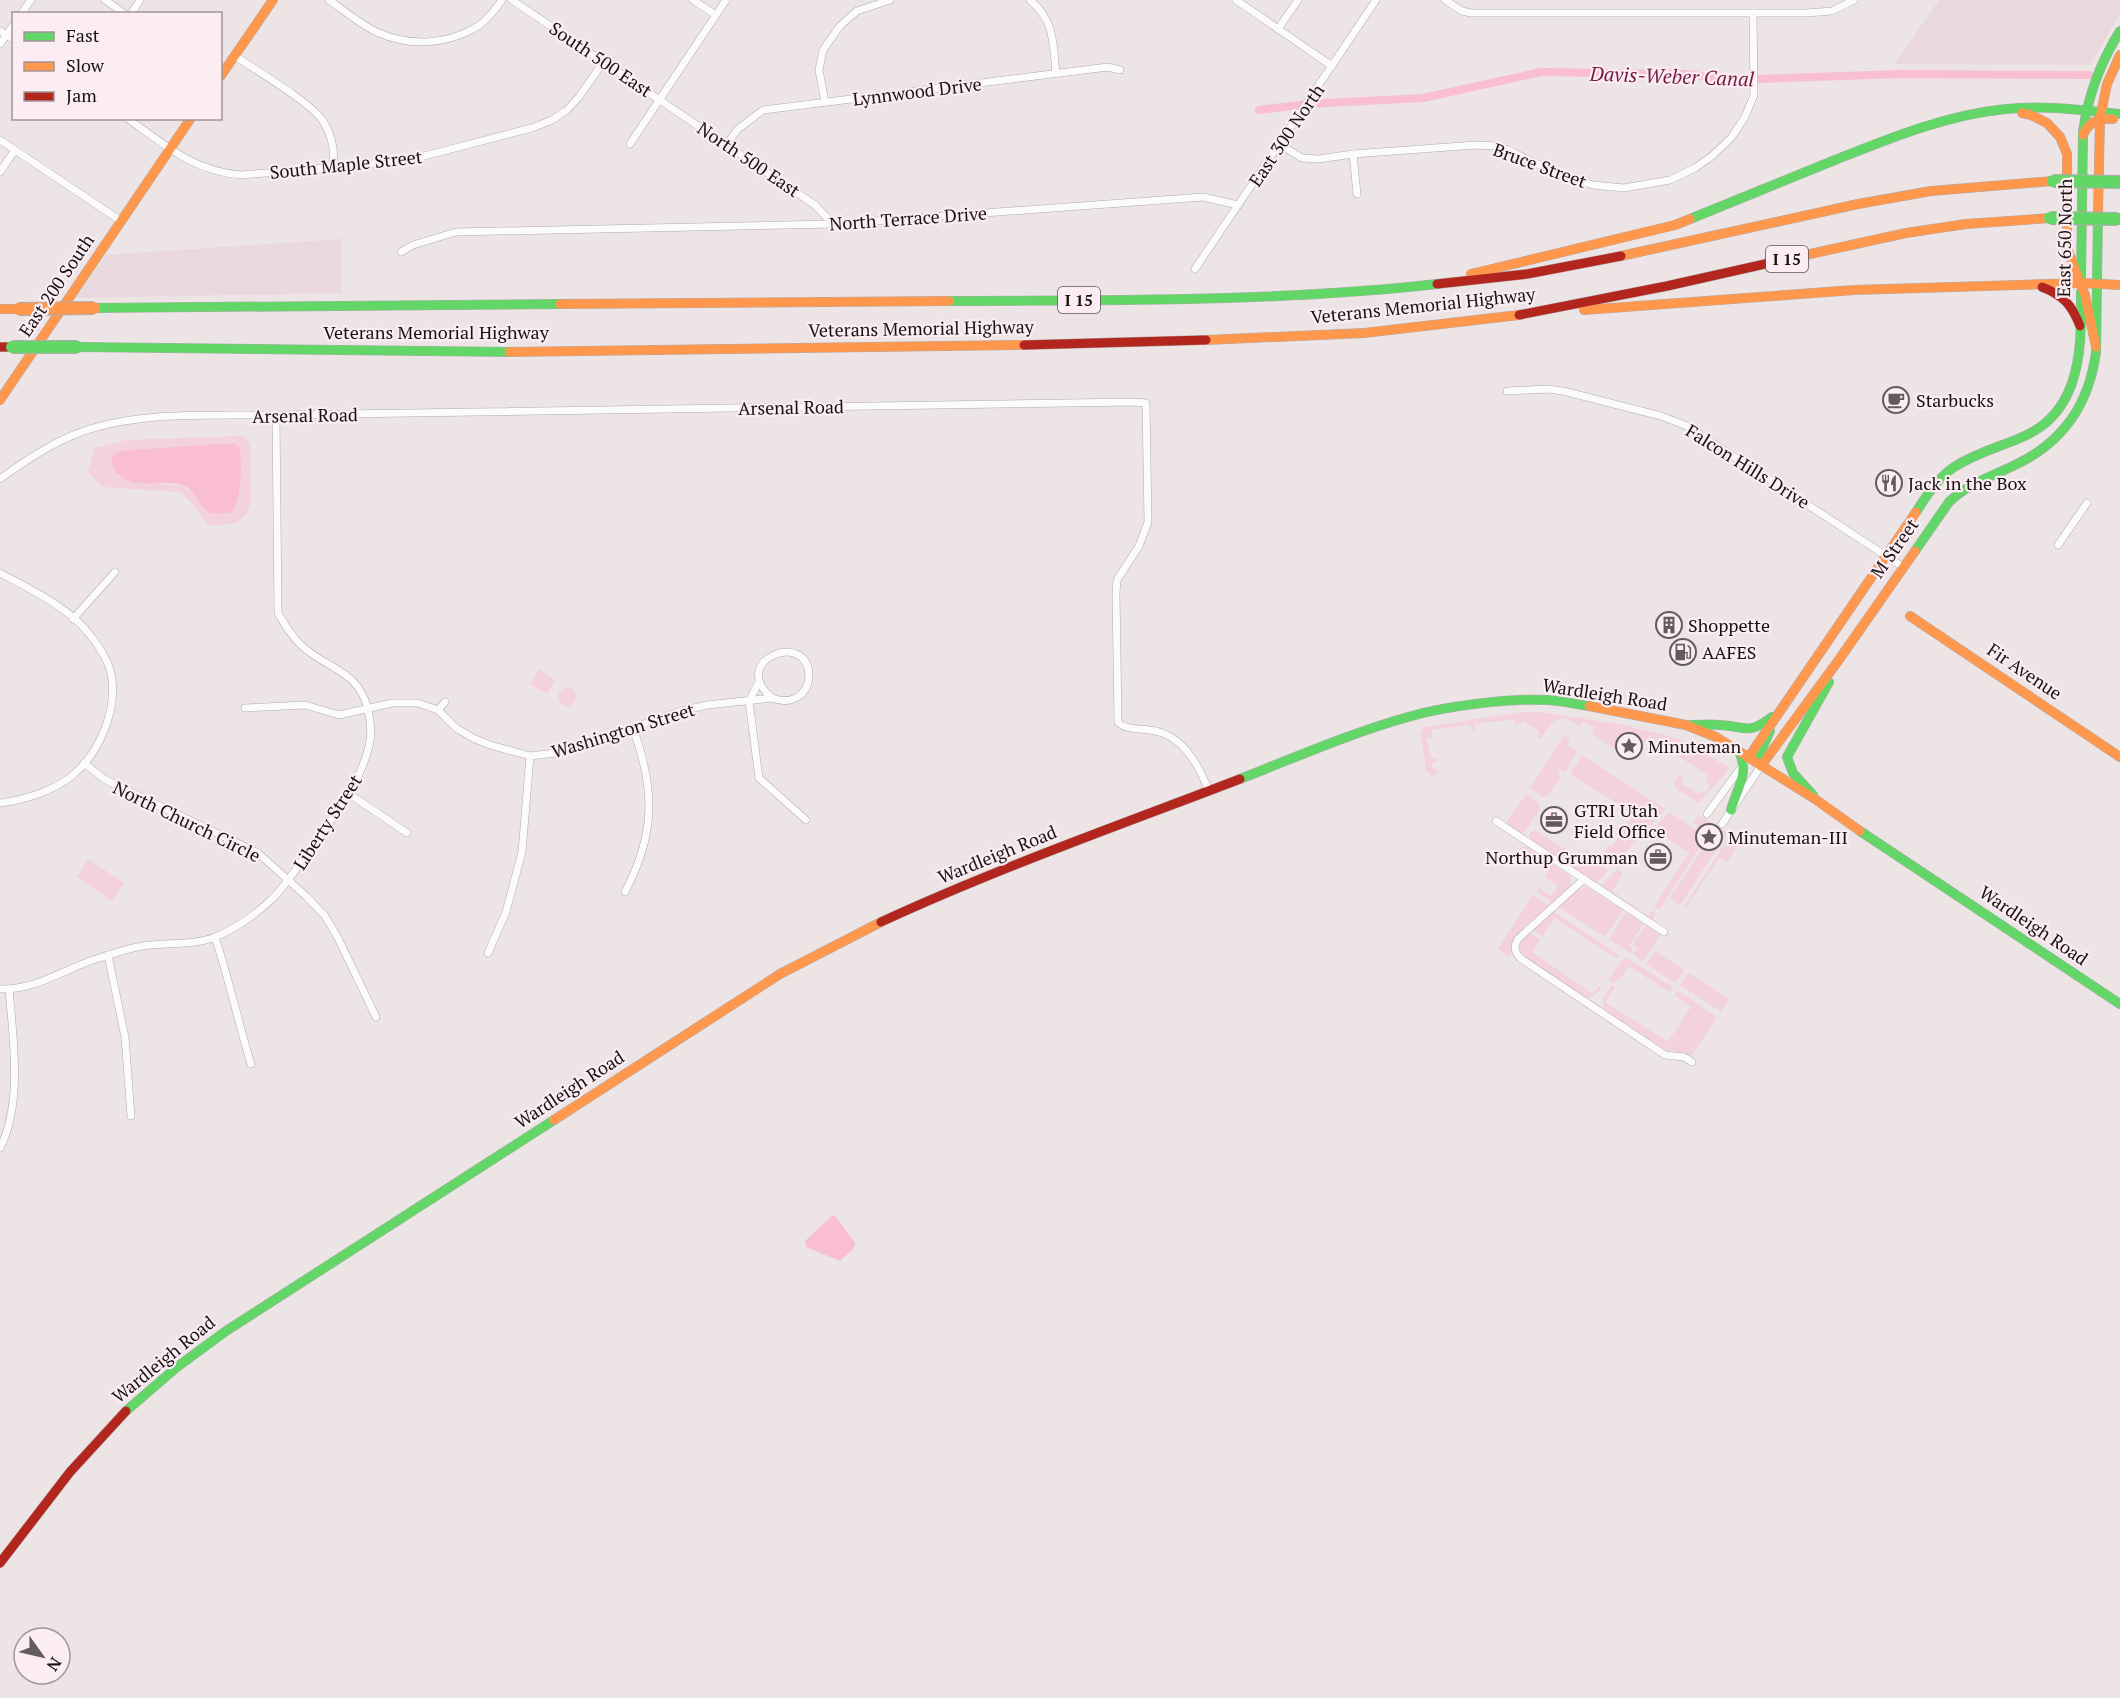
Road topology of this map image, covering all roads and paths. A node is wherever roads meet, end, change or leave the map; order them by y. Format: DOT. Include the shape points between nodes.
graph roads {
  1 [pos="105,0"];
  2 [pos="273,0"];
  3 [pos="329,0"];
  4 [pos="502,0"];
  5 [pos="512,0"];
  6 [pos="693,0"];
  7 [pos="726,0"];
  8 [pos="890,0"];
  9 [pos="1030,0"];
  10 [pos="1236,0"];
  11 [pos="1298,0"];
  12 [pos="1376,0"];
  13 [pos="1444,0"];
  14 [pos="1852,2"];
  15 [pos="122,12"];
  16 [pos="1753,13"];
  17 [pos="716,15"];
  18 [pos="1278,29"];
  19 [pos="2120,31"];
  20 [pos="3,33"];
  21 [pos="0,44"];
  22 [pos="2120,55"];
  23 [pos="235,56"];
  24 [pos="604,61"];
  25 [pos="1332,66"];
  26 [pos="1120,70"];
  27 [pos="1056,73"];
  28 [pos="222,74"];
  29 [pos="660,99"];
  30 [pos="825,102"];
  31 [pos="2086,110"];
  32 [pos="2101,110"];
  33 [pos="1984,113"];
  34 [pos="2120,114"];
  35 [pos="130,120"];
  36 [pos="190,120"];
  37 [pos="2120,120"];
  38 [pos="2083,135"];
  39 [pos="0,140"];
  40 [pos="630,144"];
  41 [pos="727,144"];
  42 [pos="1279,144"];
  43 [pos="170,148"];
  44 [pos="15,150"];
  45 [pos="1353,154"];
  46 [pos="333,167"];
  47 [pos="0,172"];
  48 [pos="2120,182"];
  49 [pos="1357,194"];
  50 [pos="1238,205"];
  51 [pos="2119,219"];
  52 [pos="122,221"];
  53 [pos="833,224"];
  54 [pos="401,252"];
  55 [pos="1195,269"];
  56 [pos="2081,283"];
  57 [pos="2035,284"];
  58 [pos="2097,284"];
  59 [pos="2120,285"];
  60 [pos="1418,287"];
  61 [pos="0,309"];
  62 [pos="1526,314"];
  63 [pos="2080,326"];
  64 [pos="2080,342"];
  65 [pos="6,347"];
  66 [pos="2096,347"];
  67 [pos="1507,391"];
  68 [pos="0,400"];
  69 [pos="276,415"];
  70 [pos="0,479"];
  71 [pos="2087,503"];
  72 [pos="2058,545"];
  73 [pos="1886,556"];
  74 [pos="1903,567"];
  75 [pos="115,572"];
  76 [pos="0,573"];
  77 [pos="1910,616"];
  78 [pos="73,619"];
  79 [pos="1838,661"];
  80 [pos="759,682"];
  81 [pos="772,699"];
  82 [pos="749,701"];
  83 [pos="445,702"];
  84 [pos="245,708"];
  85 [pos="368,710"];
  86 [pos="438,710"];
  87 [pos="1777,714"];
  88 [pos="1686,725"];
  89 [pos="633,728"];
  90 [pos="530,756"];
  91 [pos="1744,757"];
  92 [pos="2120,757"];
  93 [pos="84,763"];
  94 [pos="1761,766"];
  95 [pos="1209,791"];
  96 [pos="348,794"];
  97 [pos="1815,799"];
  98 [pos="0,803"];
  99 [pos="1731,810"];
  100 [pos="1707,814"];
  101 [pos="806,820"];
  102 [pos="1496,822"];
  103 [pos="1722,824"];
  104 [pos="407,833"];
  105 [pos="1584,879"];
  106 [pos="288,880"];
  107 [pos="625,892"];
  108 [pos="1664,932"];
  109 [pos="215,937"];
  110 [pos="488,953"];
  111 [pos="108,955"];
  112 [pos="0,989"];
  113 [pos="9,989"];
  114 [pos="2120,1004"];
  115 [pos="376,1017"];
  116 [pos="1692,1062"];
  117 [pos="251,1064"];
  118 [pos="130,1116"];
  119 [pos="0,1148"];
  120 [pos="0,1563"];
  1 -- 15 [label="street"];
  2 -- 23 [label="main road"];
  3 -- 4 [label="street" via="378,33 423,42 444,40 474,29"];
  5 -- 24 [label="street, South 500 East"];
  6 -- 17 [label="street"];
  7 -- 17 [label="street"];
  8 -- 30 [label="street" via="857,11 823,50 819,70"];
  9 -- 27 [label="street" via="1042,10 1052,31"];
  10 -- 18 [label="street"];
  11 -- 18 [label="street"];
  12 -- 25 [label="street, East 300 North"];
  13 -- 16 [label="street" via="1471,13"];
  14 -- 16 [label="street" via="1821,13"];
  16 -- 45 [label="street, Bruce Street" via="1755,88 1745,117 1712,156 1678,176 1624,188 1593,184 1563,176 1497,146"];
  17 -- 29 [label="street"];
  18 -- 25 [label="street"];
  19 -- 31 [label="main road, East 650 North" via="2097,71"];
  20 -- 21 [label="street"];
  22 -- 32 [label="main road"];
  23 -- 28 [label="main road"];
  23 -- 46 [label="street" via="323,120 331,137"];
  24 -- 29 [label="street, South 500 East"];
  24 -- 46 [label="street, South Maple Street" via="567,110 552,120 405,161"];
  25 -- 42 [label="street, East 300 North"];
  26 -- 27 [label="street, Lynnwood Drive" via="1108,67"];
  27 -- 30 [label="street, Lynnwood Drive"];
  29 -- 40 [label="street"];
  29 -- 41 [label="street, North 500 East"];
  30 -- 41 [label="street, Lynnwood Drive" via="763,110 738,129"];
  31 -- 32 [label="main road"];
  31 -- 33 [label="main road" via="2024,108"];
  31 -- 38 [label="main road, East 650 North"];
  32 -- 34 [label="main road"];
  32 -- 37 [label="main road"];
  32 -- 38 [label="main road"];
  32 -- 58 [label="main road, M Street"];
  33 -- 56 [label="main road" via="2030,114 2047,123 2061,139 2068,160 2067,248"];
  33 -- 60 [label="main road" via="1917,129 1675,225"];
  35 -- 43 [label="street, South Maple Street"];
  36 -- 43 [label="main road, East 200 South"];
  38 -- 56 [label="main road, East 650 North"];
  39 -- 44 [label="street"];
  41 -- 53 [label="street, North 500 East" via="816,205"];
  42 -- 45 [label="street, Bruce Street" via="1302,158"];
  42 -- 50 [label="street, East 300 North"];
  43 -- 46 [label="street, South Maple Street" via="219,173 241,175"];
  43 -- 52 [label="main road, East 200 South"];
  44 -- 47 [label="street"];
  44 -- 52 [label="street"];
  45 -- 49 [label="street"];
  48 -- 60 [label="main road, Veterans Memorial Highway / I 15, bridge" via="2053,181 1931,191 1527,274"];
  50 -- 53 [label="street, North Terrace Drive" via="1203,197"];
  50 -- 55 [label="street, East 300 North"];
  51 -- 62 [label="main road, Veterans Memorial Highway / I 15, bridge" via="2050,218 1906,233"];
  52 -- 68 [label="main road, East 200 South"];
  53 -- 54 [label="street, North Terrace Drive" via="456,232"];
  56 -- 57 [label="main road"];
  56 -- 58 [label="main road"];
  56 -- 63 [label="main road, East 650 North"];
  56 -- 66 [label="main road"];
  57 -- 62 [label="main road" via="1854,290"];
  57 -- 63 [label="main road" via="2071,303"];
  58 -- 59 [label="main road"];
  58 -- 66 [label="main road, M Street"];
  60 -- 61 [label="main road, Veterans Memorial Highway / I 15, bridge" via="1358,293 1174,299"];
  62 -- 65 [label="main road, Veterans Memorial Highway / I 15, bridge" via="1364,333 1145,343 517,352"];
  63 -- 64 [label="main road, East 650 North"];
  64 -- 73 [label="main road, M Street" via="2078,369 2058,411 2038,430 1971,458 1947,473 1928,492"];
  66 -- 74 [label="main road, M Street" via="2088,391 2066,428 2031,457 1958,493"];
  67 -- 73 [label="street, Falcon Hills Drive" via="1563,391 1686,426"];
  69 -- 70 [label="street, Arsenal Road" via="137,419 103,426 51,446"];
  69 -- 85 [label="street, Liberty Street" via="278,613 303,648 348,675 362,691"];
  69 -- 95 [label="street, Arsenal Road" via="1146,403 1148,522 1139,546 1117,580 1118,722 1172,737 1195,760"];
  71 -- 72 [label="street"];
  73 -- 74 [label="street, Falcon Hills Drive"];
  73 -- 87 [label="main road, M Street"];
  74 -- 79 [label="main road, M Street"];
  75 -- 78 [label="street"];
  76 -- 78 [label="street" via="37,592"];
  77 -- 92 [label="main road, Fir Avenue"];
  78 -- 93 [label="street" via="98,646 112,679 107,723"];
  79 -- 94 [label="main road, M Street"];
  79 -- 97 [label="main road" via="1787,757 1790,770"];
  80 -- 81 [label="street"];
  80 -- 81 [label="street, Washington Street" via="762,664 772,654 783,651 805,662 808,683 802,694 789,701"];
  80 -- 82 [label="street, Washington Street"];
  81 -- 82 [label="street, Washington Street"];
  82 -- 89 [label="street, Washington Street" via="698,707"];
  82 -- 101 [label="street" via="759,778"];
  83 -- 86 [label="street"];
  84 -- 85 [label="street, Washington Street" via="305,705 339,715"];
  85 -- 86 [label="street, Washington Street" via="392,703 418,703"];
  85 -- 96 [label="street, Liberty Street" via="369,746"];
  86 -- 90 [label="street, Washington Street" via="473,738"];
  87 -- 88 [label="main road" via="1747,730 1723,725"];
  87 -- 91 [label="main road, M Street"];
  87 -- 94 [label="main road" via="1758,755"];
  88 -- 91 [label="main road, Wardleigh Road" via="1716,737"];
  88 -- 95 [label="main road, Wardleigh Road" via="1561,701 1474,705 1388,723"];
  89 -- 90 [label="street, Washington Street" via="564,752"];
  89 -- 107 [label="street" via="648,775 650,802 638,868"];
  90 -- 110 [label="street" via="522,852 506,912"];
  91 -- 94 [label="main road, Wardleigh Road"];
  91 -- 99 [label="main road" via="1745,773"];
  91 -- 100 [label="street, M Street"];
  93 -- 98 [label="street" via="72,776 46,790"];
  93 -- 106 [label="street, North Church Circle" via="104,779 258,853"];
  94 -- 97 [label="main road, Wardleigh Road"];
  94 -- 99 [label="street, M Street"];
  95 -- 120 [label="main road, Wardleigh Road" via="922,903 780,974 186,1360 103,1434"];
  96 -- 104 [label="street"];
  96 -- 106 [label="street, Liberty Street"];
  97 -- 114 [label="main road, Wardleigh Road"];
  99 -- 103 [label="street, M Street"];
  102 -- 105 [label="street"];
  105 -- 108 [label="street"];
  105 -- 116 [label="street" via="1518,939 1515,952 1665,1055"];
  106 -- 109 [label="street, Liberty Street" via="255,913"];
  106 -- 115 [label="street, North Church Circle" via="325,916"];
  109 -- 111 [label="street, Liberty Street" via="142,946"];
  109 -- 117 [label="street"];
  111 -- 113 [label="street, Liberty Street" via="47,981"];
  111 -- 118 [label="street" via="124,1037"];
  112 -- 113 [label="street, Liberty Street"];
  113 -- 119 [label="street" via="15,1068 9,1123"];
}
